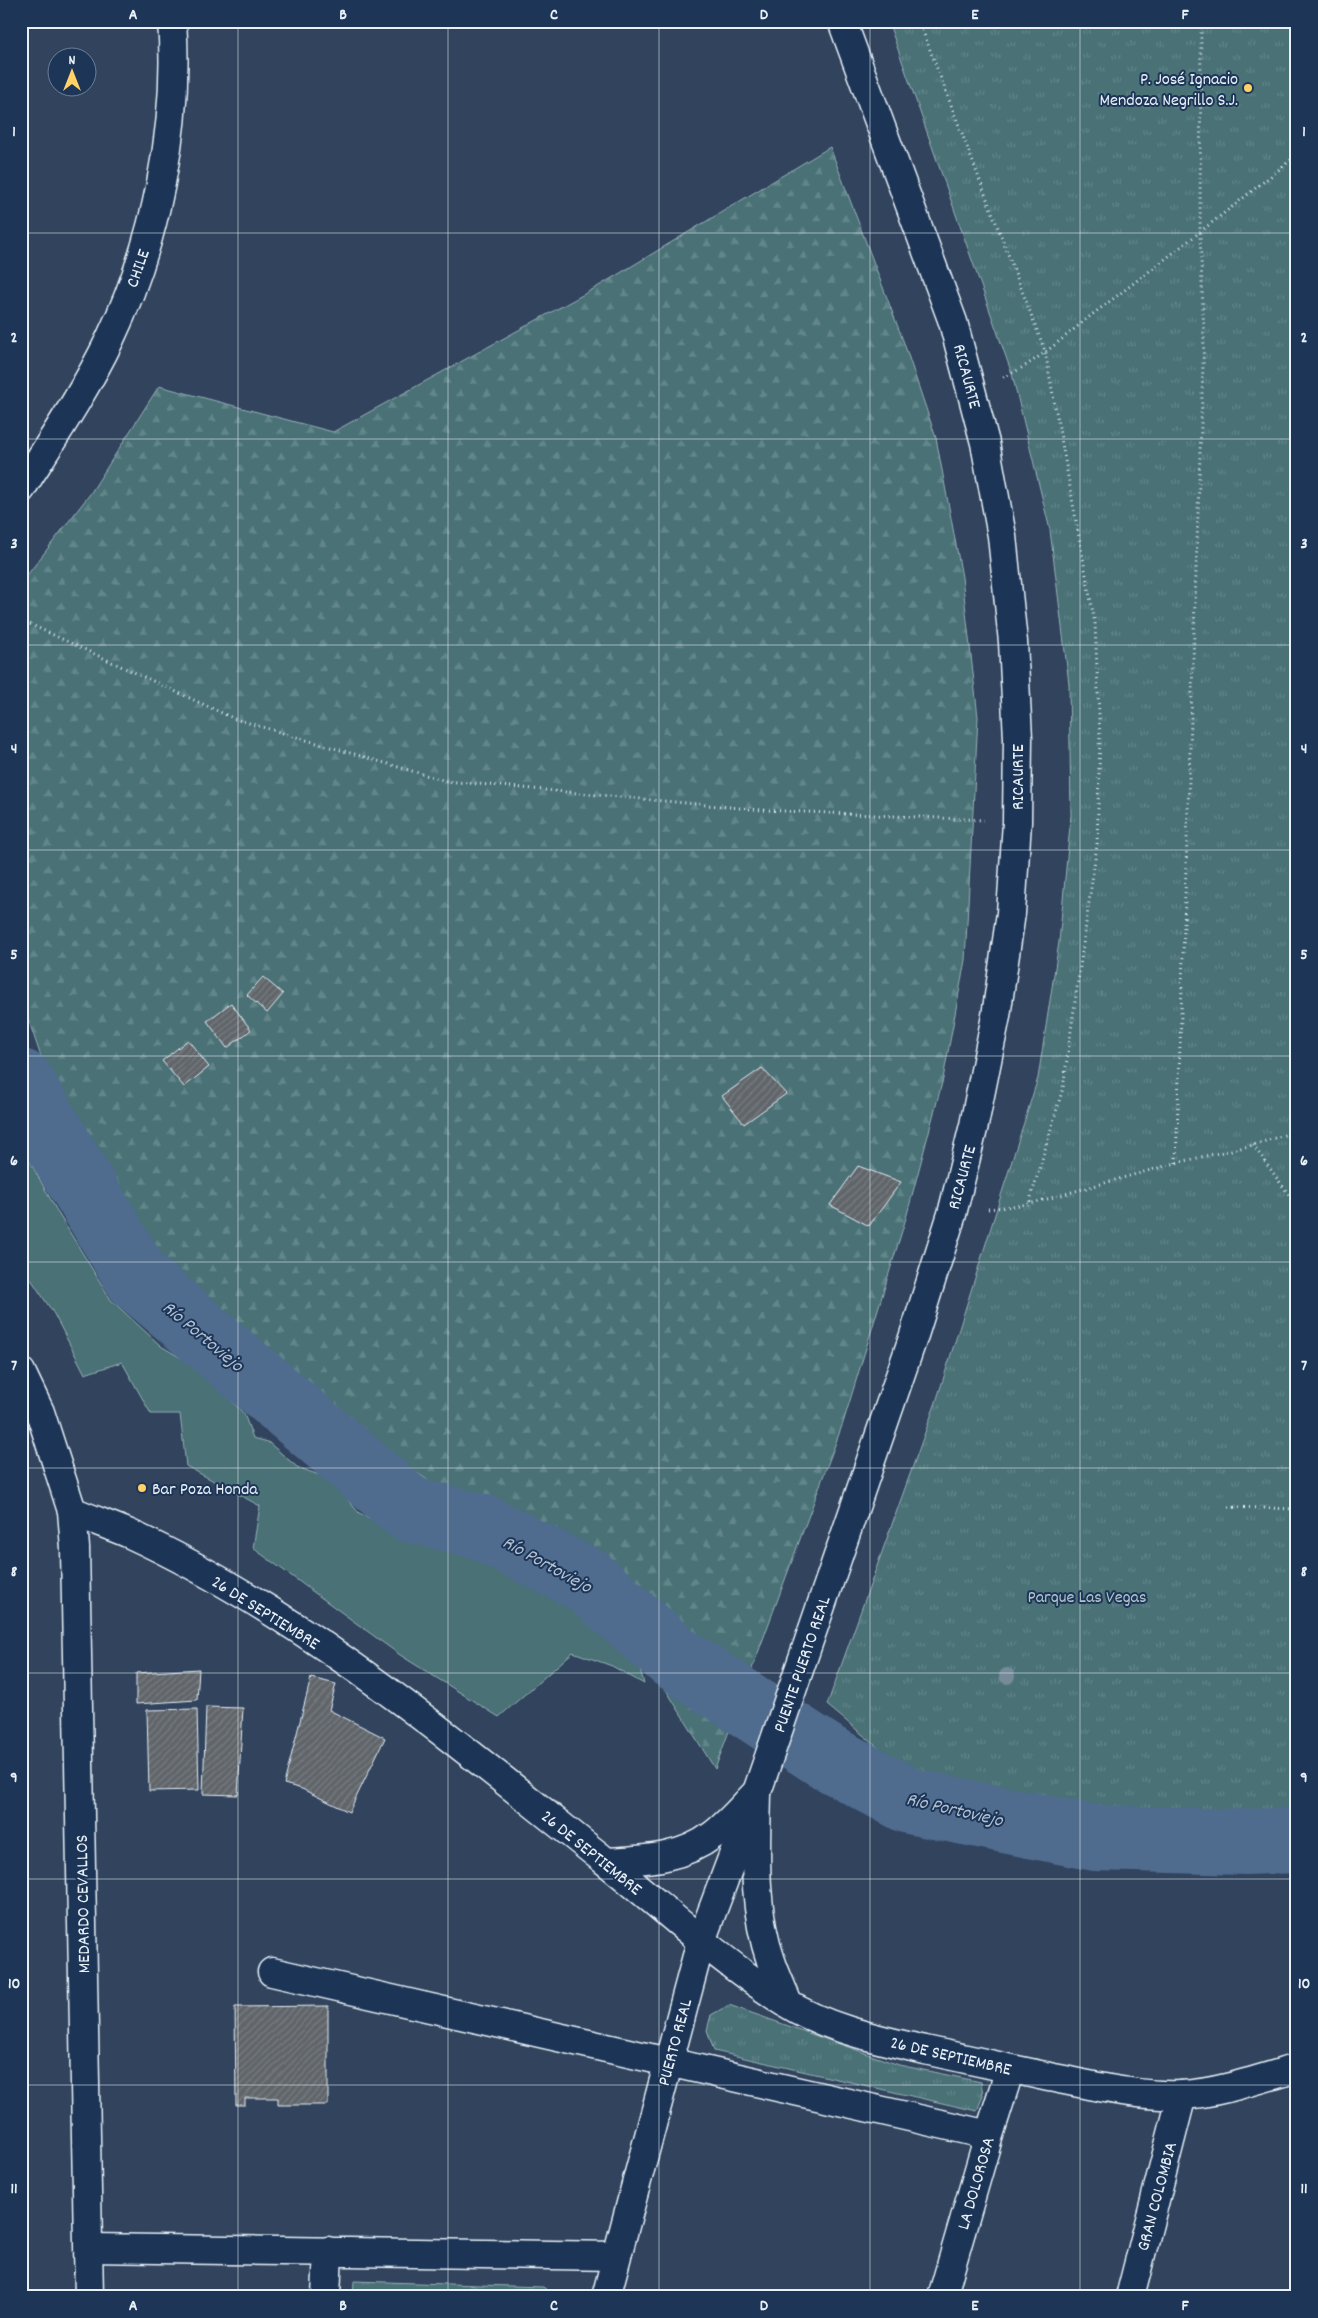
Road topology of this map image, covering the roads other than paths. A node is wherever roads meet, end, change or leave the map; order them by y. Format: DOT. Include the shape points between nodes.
graph roads {
  1 [pos="172,21"];
  2 [pos="842,21"];
  3 [pos="21,489"];
  4 [pos="21,1372"];
  5 [pos="72,1511"];
  6 [pos="846,1535"];
  7 [pos="757,1792"];
  8 [pos="607,1862"];
  9 [pos="701,1940"];
  10 [pos="272,1972"];
  11 [pos="788,2004"];
  12 [pos="668,2062"];
  13 [pos="1297,2068"];
  14 [pos="1010,2069"];
  15 [pos="1182,2095"];
  16 [pos="989,2134"];
  17 [pos="90,2248"];
  18 [pos="328,2251"];
  19 [pos="617,2256"];
  20 [pos="89,2297"];
  21 [pos="326,2297"];
  22 [pos="606,2297"];
  23 [pos="942,2297"];
  24 [pos="1130,2297"];
  1 -- 3 [label="street, CHILE" via="170,126 145,247 111,338 80,395"];
  2 -- 6 [label="street, RICAURTE" via="953,322 972,389 985,443 1004,555 1018,738 1011,914 996,1016 974,1125 952,1214"];
  4 -- 5 [label="street" via="40,1412"];
  5 -- 8 [label="street, 26 DE SEPTIEMBRE" via="130,1534 181,1560 299,1630 378,1685"];
  5 -- 17 [label="street, MEDARDO CEVALLOS"];
  6 -- 7 [label="street, PUENTE PUERTO REAL"];
  7 -- 8 [label="street" via="713,1835 682,1852 646,1860"];
  7 -- 9 [label="street, PUERTO REAL"];
  7 -- 11 [label="street" via="756,1861 762,1930 770,1961"];
  8 -- 9 [label="street, 26 DE SEPTIEMBRE"];
  9 -- 11 [label="street, 26 DE SEPTIEMBRE"];
  9 -- 12 [label="street, PUERTO REAL"];
  10 -- 12 [label="street"];
  11 -- 14 [label="street, 26 DE SEPTIEMBRE" via="856,2032"];
  12 -- 16 [label="street"];
  12 -- 19 [label="street, PUERTO REAL"];
  13 -- 15 [label="street, 26 DE SEPTIEMBRE"];
  14 -- 15 [label="street, 26 DE SEPTIEMBRE" via="1111,2089"];
  14 -- 16 [label="street, LA DOLOROSA"];
  15 -- 24 [label="street, GRAN COLOMBIA"];
  16 -- 23 [label="street, LA DOLOROSA"];
  17 -- 18 [label="street"];
  17 -- 20 [label="street, MEDARDO CEVALLOS"];
  18 -- 19 [label="street"];
  18 -- 21 [label="street"];
  19 -- 22 [label="street, PUERTO REAL"];
}
